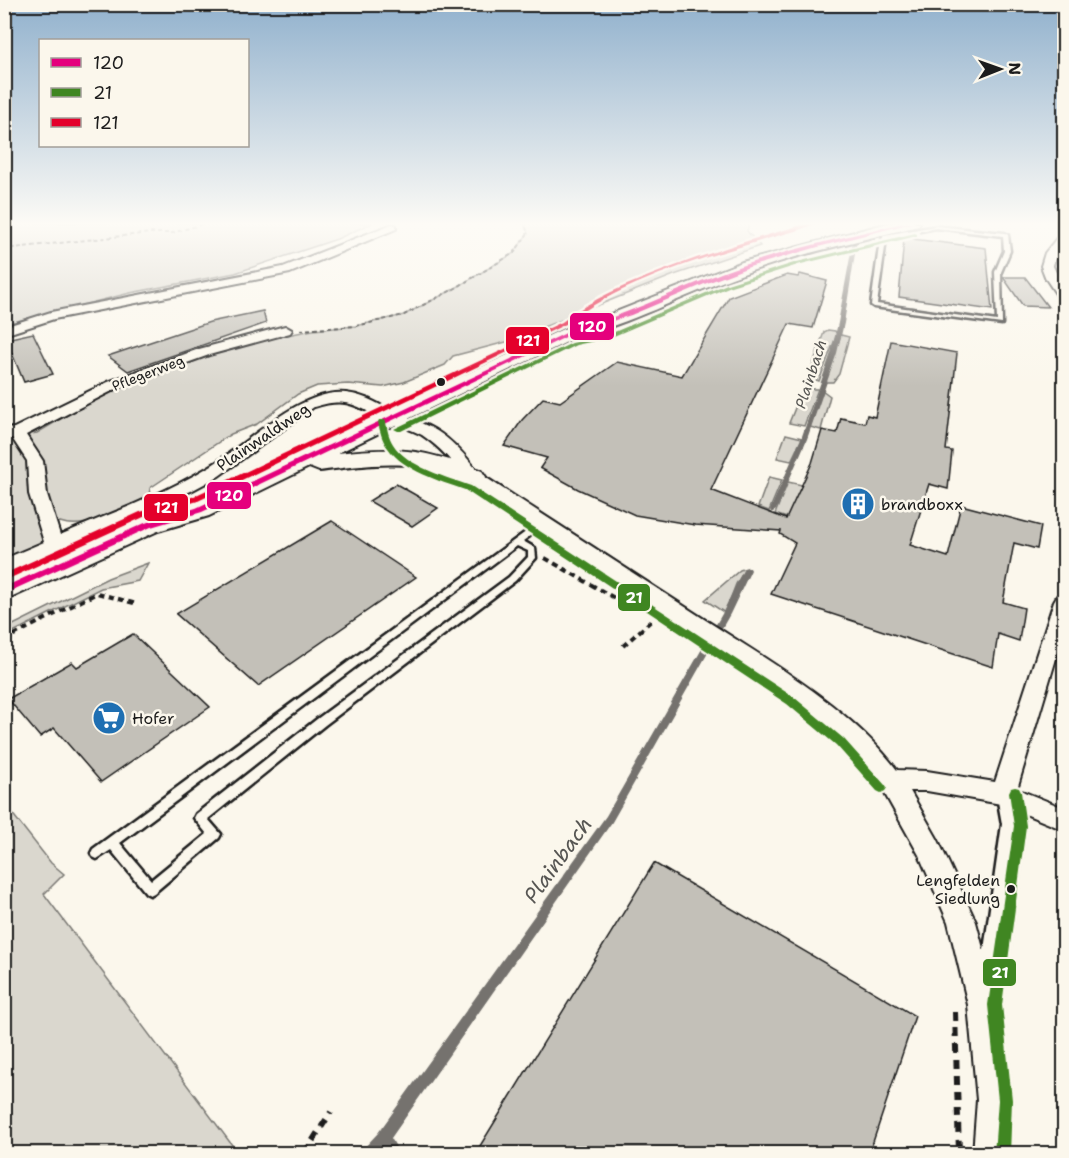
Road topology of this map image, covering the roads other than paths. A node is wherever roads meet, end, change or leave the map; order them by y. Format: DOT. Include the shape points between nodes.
graph roads {
  1 [pos="250,277"];
  2 [pos="685,277"];
  3 [pos="722,277"];
  4 [pos="878,277"];
  5 [pos="998,277"];
  6 [pos="1050,277"];
  7 [pos="1065,297"];
  8 [pos="285,330"];
  9 [pos="4,331"];
  10 [pos="570,333"];
  11 [pos="393,418"];
  12 [pos="11,434"];
  13 [pos="432,462"];
  14 [pos="292,467"];
  15 [pos="473,477"];
  16 [pos="199,510"];
  17 [pos="542,523"];
  18 [pos="517,542"];
  19 [pos="54,544"];
  20 [pos="4,567"];
  21 [pos="4,591"];
  22 [pos="1065,601"];
  23 [pos="4,613"];
  24 [pos="890,780"];
  25 [pos="1003,794"];
  26 [pos="1065,819"];
  27 [pos="112,842"];
  28 [pos="98,853"];
  29 [pos="969,1004"];
  30 [pos="990,1154"];
  1 -- 9 [label="street" via="51,316"];
  2 -- 10 [label="main road" via="588,317"];
  3 -- 10 [label="main road" via="603,326"];
  4 -- 5 [label="lane" via="874,305 1000,323"];
  6 -- 7 [label="street"];
  8 -- 12 [label="street, Pflegerweg" via="204,352 113,386"];
  10 -- 11 [label="main road"];
  11 -- 13 [label="main road" via="401,441"];
  11 -- 14 [label="main road"];
  11 -- 15 [label="street, Plainwaldweg" via="426,431 456,454"];
  11 -- 19 [label="street, Plainwaldweg" via="365,402 346,397 309,404 213,472"];
  12 -- 19 [label="street, Pflegerweg" via="35,461 38,494"];
  13 -- 14 [label="main road" via="377,457"];
  13 -- 15 [label="main road"];
  14 -- 16 [label="main road"];
  15 -- 17 [label="street, Plainwaldweg"];
  16 -- 21 [label="main road" via="148,525"];
  16 -- 23 [label="main road" via="163,538"];
  17 -- 18 [label="lane"];
  17 -- 24 [label="street, Plainwaldweg" via="825,713 873,756"];
  18 -- 27 [label="lane"];
  18 -- 27 [label="lane" via="532,550 532,558 512,579 200,818 215,834 150,889"];
  19 -- 20 [label="street, Plainwaldweg"];
  22 -- 25 [label="street"];
  24 -- 25 [label="street" via="927,781"];
  24 -- 29 [label="street, Plainwaldweg" via="929,848 962,922"];
  25 -- 26 [label="street"];
  25 -- 29 [label="lane" via="1008,824"];
  27 -- 28 [label="lane"];
  29 -- 30 [label="street, Plainwaldweg" via="993,1100"];
}
